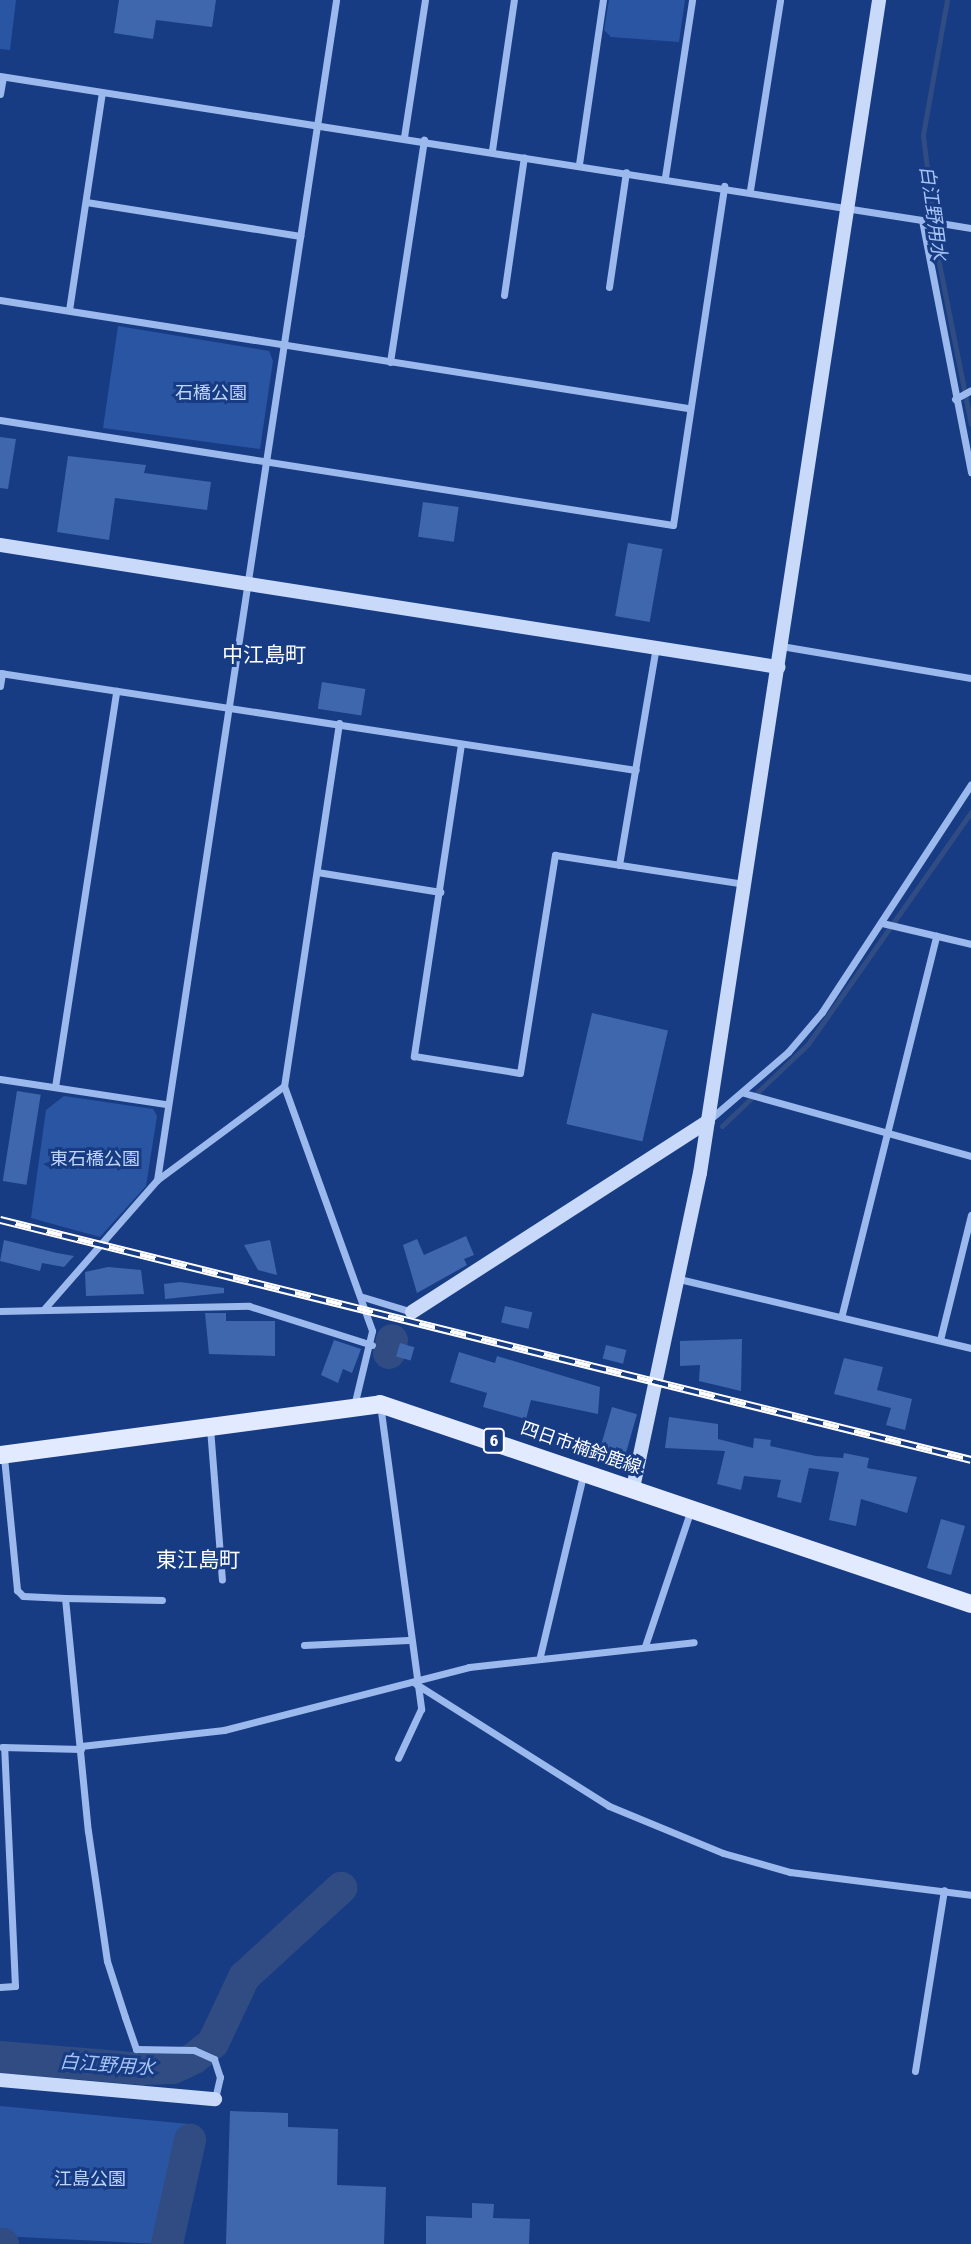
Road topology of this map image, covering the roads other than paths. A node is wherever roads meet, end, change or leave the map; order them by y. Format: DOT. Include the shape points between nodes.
graph roads {
  1 [pos="336,0"];
  2 [pos="425,0"];
  3 [pos="514,0"];
  4 [pos="603,0"];
  5 [pos="692,0"];
  6 [pos="780,0"];
  7 [pos="879,0"];
  8 [pos="1,77"];
  9 [pos="102,93"];
  10 [pos="0,94"];
  11 [pos="317,124"];
  12 [pos="404,137"];
  13 [pos="424,140"];
  14 [pos="492,150"];
  15 [pos="524,157"];
  16 [pos="579,164"];
  17 [pos="626,172"];
  18 [pos="665,177"];
  19 [pos="724,186"];
  20 [pos="750,190"];
  21 [pos="86,202"];
  22 [pos="848,206"];
  23 [pos="925,221"];
  24 [pos="971,228"];
  25 [pos="300,236"];
  26 [pos="609,286"];
  27 [pos="504,295"];
  28 [pos="0,300"];
  29 [pos="69,310"];
  30 [pos="283,345"];
  31 [pos="390,362"];
  32 [pos="971,390"];
  33 [pos="958,399"];
  34 [pos="688,408"];
  35 [pos="0,420"];
  36 [pos="264,461"];
  37 [pos="971,472"];
  38 [pos="0,545"];
  39 [pos="247,583"];
  40 [pos="781,646"];
  41 [pos="656,647"];
  42 [pos="778,667"];
  43 [pos="1,673"];
  44 [pos="971,678"];
  45 [pos="0,686"];
  46 [pos="116,691"];
  47 [pos="228,707"];
  48 [pos="340,723"];
  49 [pos="461,744"];
  50 [pos="636,770"];
  51 [pos="971,784"];
  52 [pos="620,865"];
  53 [pos="317,872"];
  54 [pos="744,884"];
  55 [pos="440,892"];
  56 [pos="882,923"];
  57 [pos="936,936"];
  58 [pos="971,944"];
  59 [pos="0,1079"];
  60 [pos="284,1086"];
  61 [pos="55,1087"];
  62 [pos="750,1096"];
  63 [pos="166,1104"];
  64 [pos="708,1121"];
  65 [pos="887,1135"];
  66 [pos="971,1156"];
  67 [pos="157,1180"];
  68 [pos="971,1215"];
  69 [pos="679,1279"];
  70 [pos="363,1297"];
  71 [pos="44,1309"];
  72 [pos="0,1311"];
  73 [pos="412,1312"];
  74 [pos="842,1314"];
  75 [pos="940,1340"];
  76 [pos="372,1345"];
  77 [pos="971,1348"];
  78 [pos="380,1404"];
  79 [pos="354,1406"];
  80 [pos="210,1428"];
  81 [pos="2,1455"];
  82 [pos="584,1471"];
  83 [pos="633,1488"];
  84 [pos="691,1509"];
  85 [pos="222,1580"];
  86 [pos="65,1598"];
  87 [pos="162,1600"];
  88 [pos="971,1604"];
  89 [pos="408,1640"];
  90 [pos="694,1642"];
  91 [pos="303,1645"];
  92 [pos="645,1646"];
  93 [pos="540,1656"];
  94 [pos="416,1684"];
  95 [pos="2,1747"];
  96 [pos="81,1748"];
  97 [pos="398,1758"];
  98 [pos="944,1890"];
  99 [pos="971,1895"];
  100 [pos="0,1987"];
  101 [pos="915,2071"];
  102 [pos="0,2080"];
  103 [pos="215,2099"];
  1 -- 11 [label="street"];
  2 -- 12 [label="street"];
  3 -- 14 [label="street"];
  4 -- 16 [label="street"];
  5 -- 18 [label="street"];
  6 -- 20 [label="street"];
  7 -- 22 [label="street"];
  8 -- 9 [label="street"];
  8 -- 10 [label="street"];
  9 -- 11 [label="street"];
  9 -- 21 [label="street"];
  11 -- 12 [label="street"];
  11 -- 25 [label="street"];
  12 -- 13 [label="street"];
  13 -- 14 [label="street"];
  13 -- 31 [label="street"];
  14 -- 15 [label="street"];
  15 -- 16 [label="street"];
  15 -- 27 [label="street"];
  16 -- 17 [label="street"];
  17 -- 18 [label="street"];
  17 -- 26 [label="street"];
  18 -- 19 [label="street"];
  19 -- 20 [label="street"];
  19 -- 34 [label="street"];
  20 -- 22 [label="street"];
  21 -- 25 [label="street"];
  21 -- 29 [label="street"];
  22 -- 23 [label="street"];
  22 -- 40 [label="street"];
  23 -- 24 [label="street"];
  23 -- 33 [label="street"];
  25 -- 30 [label="street"];
  28 -- 29 [label="street"];
  29 -- 30 [label="street"];
  30 -- 31 [label="street"];
  30 -- 36 [label="street"];
  31 -- 34 [label="street"];
  32 -- 33 [label="street"];
  33 -- 37 [label="street"];
  34 -- 36 [label="street" via="673,525"];
  35 -- 36 [label="street"];
  36 -- 39 [label="street"];
  38 -- 39 [label="street"];
  39 -- 41 [label="street"];
  39 -- 47 [label="street"];
  40 -- 42 [label="street"];
  40 -- 44 [label="street"];
  41 -- 42 [label="street"];
  41 -- 50 [label="street"];
  42 -- 54 [label="street"];
  43 -- 45 [label="street"];
  43 -- 46 [label="street"];
  46 -- 47 [label="street"];
  46 -- 61 [label="street"];
  47 -- 48 [label="street"];
  47 -- 63 [label="street"];
  48 -- 49 [label="street"];
  48 -- 53 [label="street"];
  49 -- 50 [label="street"];
  49 -- 55 [label="street"];
  50 -- 52 [label="street"];
  51 -- 56 [label="street"];
  52 -- 54 [label="street"];
  52 -- 55 [label="street" via="555,855 520,1073 414,1056"];
  53 -- 55 [label="street"];
  53 -- 60 [label="street"];
  54 -- 64 [label="street"];
  56 -- 57 [label="street"];
  56 -- 62 [label="street" via="822,1012"];
  57 -- 58 [label="street"];
  57 -- 65 [label="street"];
  59 -- 61 [label="street"];
  60 -- 67 [label="street"];
  60 -- 70 [label="street"];
  61 -- 63 [label="street"];
  62 -- 64 [label="street"];
  62 -- 65 [label="street"];
  63 -- 67 [label="street"];
  64 -- 69 [label="street"];
  64 -- 73 [label="street"];
  65 -- 66 [label="street"];
  65 -- 74 [label="street"];
  67 -- 71 [label="street"];
  68 -- 75 [label="street"];
  69 -- 74 [label="street"];
  69 -- 83 [label="street"];
  70 -- 73 [label="street"];
  70 -- 76 [label="street"];
  71 -- 72 [label="street"];
  71 -- 76 [label="street" via="249,1306"];
  74 -- 75 [label="street"];
  75 -- 77 [label="street"];
  76 -- 79 [label="street"];
  78 -- 79 [label="main road, 四日市楠鈴鹿線 / 6"];
  78 -- 82 [label="main road, 四日市楠鈴鹿線 / 6"];
  78 -- 89 [label="street"];
  79 -- 80 [label="main road, 四日市楠鈴鹿線 / 6"];
  80 -- 81 [label="main road, 四日市楠鈴鹿線 / 6"];
  80 -- 85 [label="street"];
  81 -- 86 [label="street" via="17,1590 23,1596"];
  82 -- 83 [label="main road, 四日市楠鈴鹿線 / 6"];
  82 -- 93 [label="street"];
  83 -- 84 [label="main road, 四日市楠鈴鹿線 / 6"];
  84 -- 88 [label="main road, 四日市楠鈴鹿線 / 6"];
  84 -- 92 [label="street"];
  86 -- 87 [label="street"];
  86 -- 96 [label="street"];
  89 -- 91 [label="street"];
  89 -- 94 [label="street"];
  90 -- 92 [label="street"];
  92 -- 93 [label="street"];
  93 -- 94 [label="street"];
  94 -- 96 [label="street" via="224,1730"];
  94 -- 97 [label="street" via="418,1720"];
  94 -- 98 [label="street" via="609,1806 723,1853 790,1872"];
  95 -- 96 [label="street"];
  95 -- 100 [label="street" via="15,1986"];
  96 -- 103 [label="street" via="107,1961 136,2049 194,2050 214,2059 220,2077"];
  98 -- 99 [label="street"];
  98 -- 101 [label="street"];
  102 -- 103 [label="street"];
}
